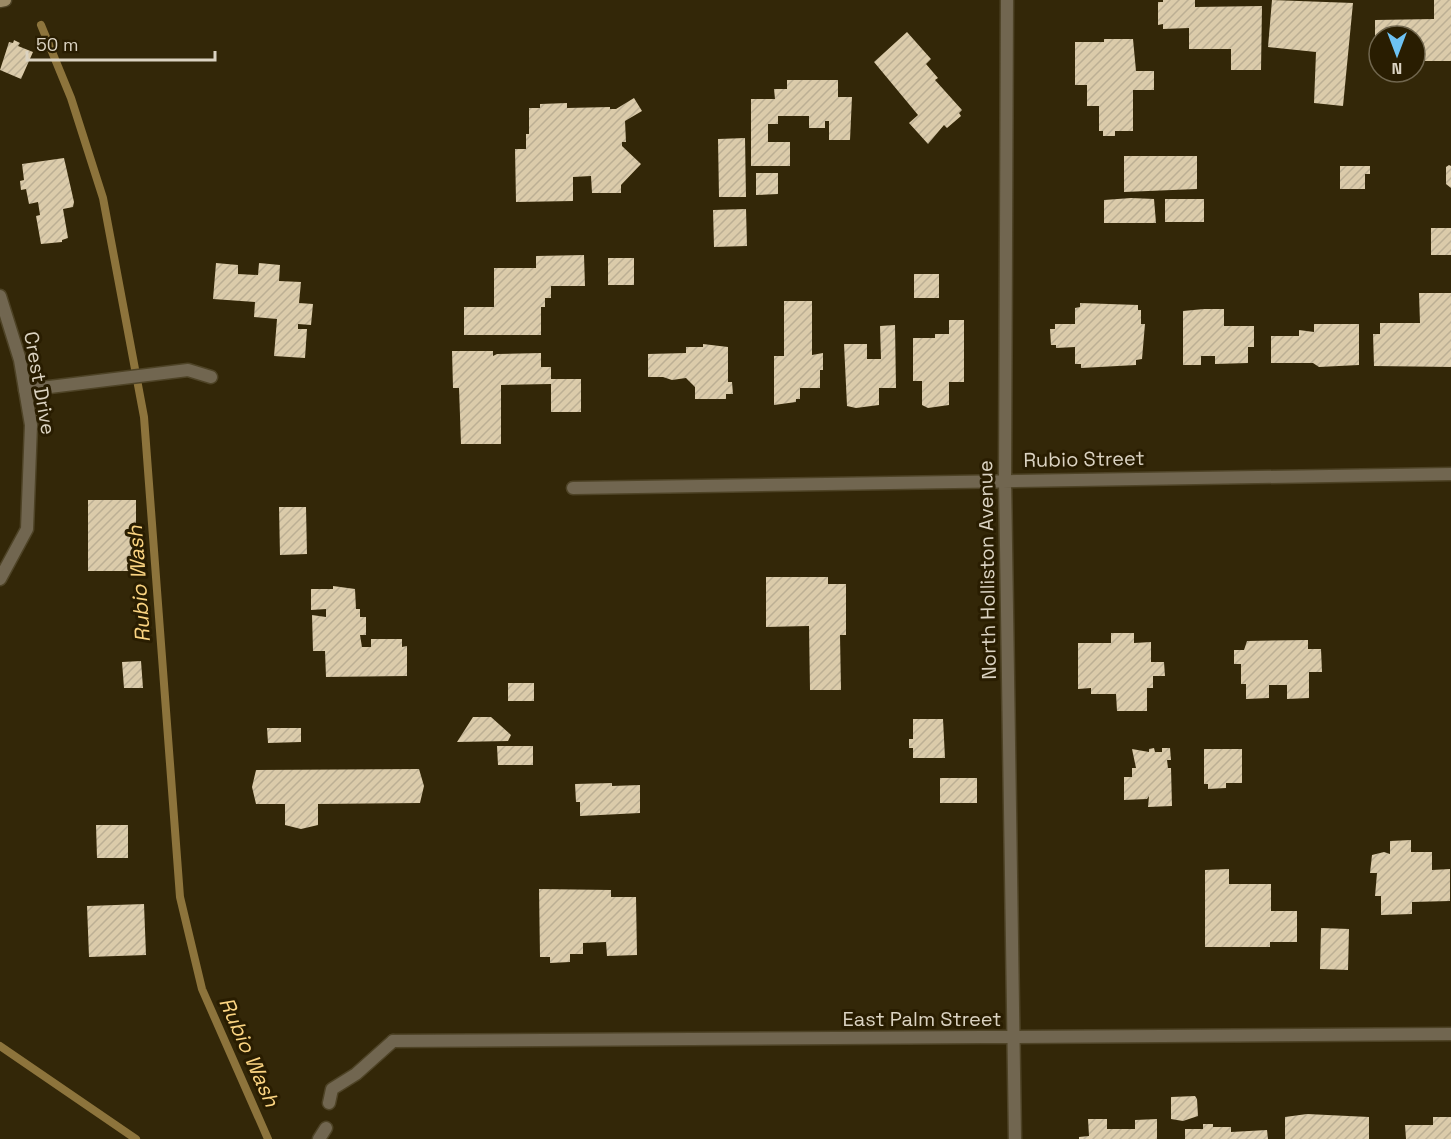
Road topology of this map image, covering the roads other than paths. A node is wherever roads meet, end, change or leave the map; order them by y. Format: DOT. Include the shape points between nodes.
graph roads {
  1 [pos="5,0"];
  2 [pos="1007,0"];
  3 [pos="0,1"];
  4 [pos="0,296"];
  5 [pos="212,377"];
  6 [pos="25,390"];
  7 [pos="1451,474"];
  8 [pos="1005,479"];
  9 [pos="573,488"];
  10 [pos="0,579"];
  11 [pos="1451,1034"];
  12 [pos="1014,1038"];
  13 [pos="329,1103"];
  14 [pos="1015,1139"];
  1 -- 3 [label="main road"];
  2 -- 8 [label="street, North Holliston Avenue"];
  4 -- 6 [label="street, Crest Drive"];
  5 -- 6 [label="street" via="188,370"];
  6 -- 10 [label="street, Crest Drive" via="31,425 27,529"];
  7 -- 8 [label="street, Rubio Street"];
  8 -- 9 [label="street, Rubio Street"];
  8 -- 12 [label="street, North Holliston Avenue"];
  11 -- 12 [label="street, East Palm Street"];
  12 -- 13 [label="street, East Palm Street" via="393,1041 357,1074 332,1089"];
  12 -- 14 [label="street, North Holliston Avenue"];
}
